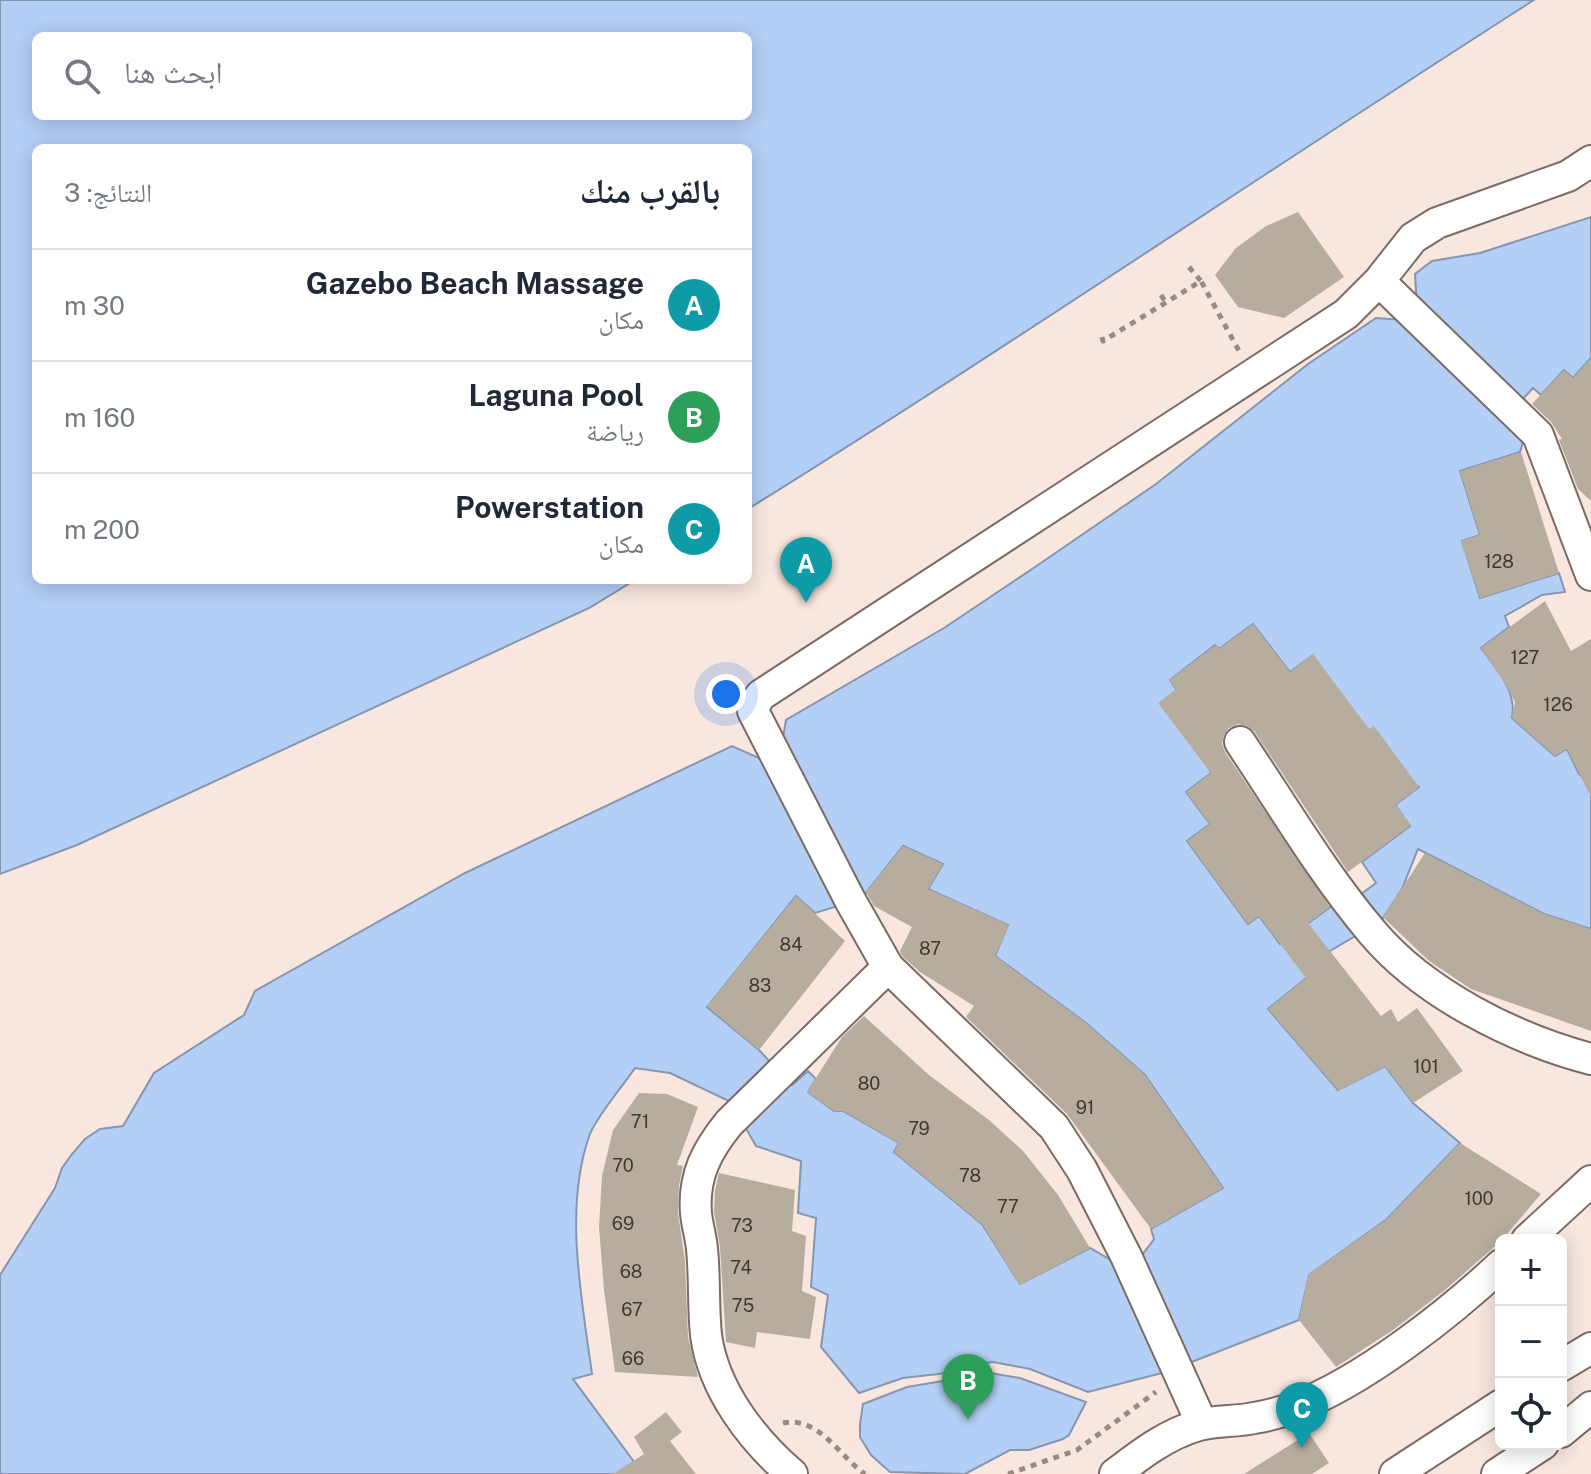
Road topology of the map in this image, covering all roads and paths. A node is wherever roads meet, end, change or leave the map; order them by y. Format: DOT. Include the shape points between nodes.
graph roads {
  1 [pos="1591,161"];
  2 [pos="1189,267"];
  3 [pos="1201,281"];
  4 [pos="1387,289"];
  5 [pos="1161,295"];
  6 [pos="1166,303"];
  7 [pos="1102,337"];
  8 [pos="1252,376"];
  9 [pos="1589,568"];
  10 [pos="1240,742"];
  11 [pos="888,967"];
  12 [pos="1591,1059"];
  13 [pos="1591,1181"];
  14 [pos="1534,1234"];
  15 [pos="1495,1270"];
  16 [pos="1591,1348"];
  17 [pos="1567,1362"];
  18 [pos="1178,1374"];
  19 [pos="1591,1407"];
  20 [pos="1495,1409"];
  21 [pos="1202,1424"];
  22 [pos="1567,1427"];
  23 [pos="759,1439"];
  24 [pos="1534,1450"];
  25 [pos="792,1474"];
  26 [pos="865,1474"];
  27 [pos="1008,1474"];
  28 [pos="1115,1474"];
  29 [pos="1395,1474"];
  30 [pos="1497,1474"];
  1 -- 4 [label="street" via="1568,176 1437,223 1413,238"];
  2 -- 3 [label="path"];
  3 -- 6 [label="path"];
  3 -- 8 [label="path"];
  4 -- 8 [label="street"];
  4 -- 9 [label="street" via="1538,435"];
  5 -- 6 [label="path"];
  6 -- 7 [label="path" via="1103,341"];
  8 -- 11 [label="street" via="756,702 753,711"];
  10 -- 12 [label="street" via="1332,880 1373,933 1424,981 1535,1042"];
  11 -- 18 [label="street" via="1054,1127 1126,1256"];
  11 -- 23 [label="street" via="729,1123 707,1152 698,1183 696,1211 711,1362 725,1394"];
  13 -- 14 [label="street"];
  15 -- 21 [label="street" via="1344,1385 1253,1419"];
  16 -- 17 [label="street"];
  18 -- 21 [label="street"];
  18 -- 27 [label="path" via="1077,1450"];
  19 -- 22 [label="street"];
  20 -- 29 [label="street"];
  21 -- 28 [label="street" via="1176,1433"];
  23 -- 25 [label="street"];
  23 -- 26 [label="path" via="782,1423 805,1424"];
  24 -- 30 [label="street"];
}
